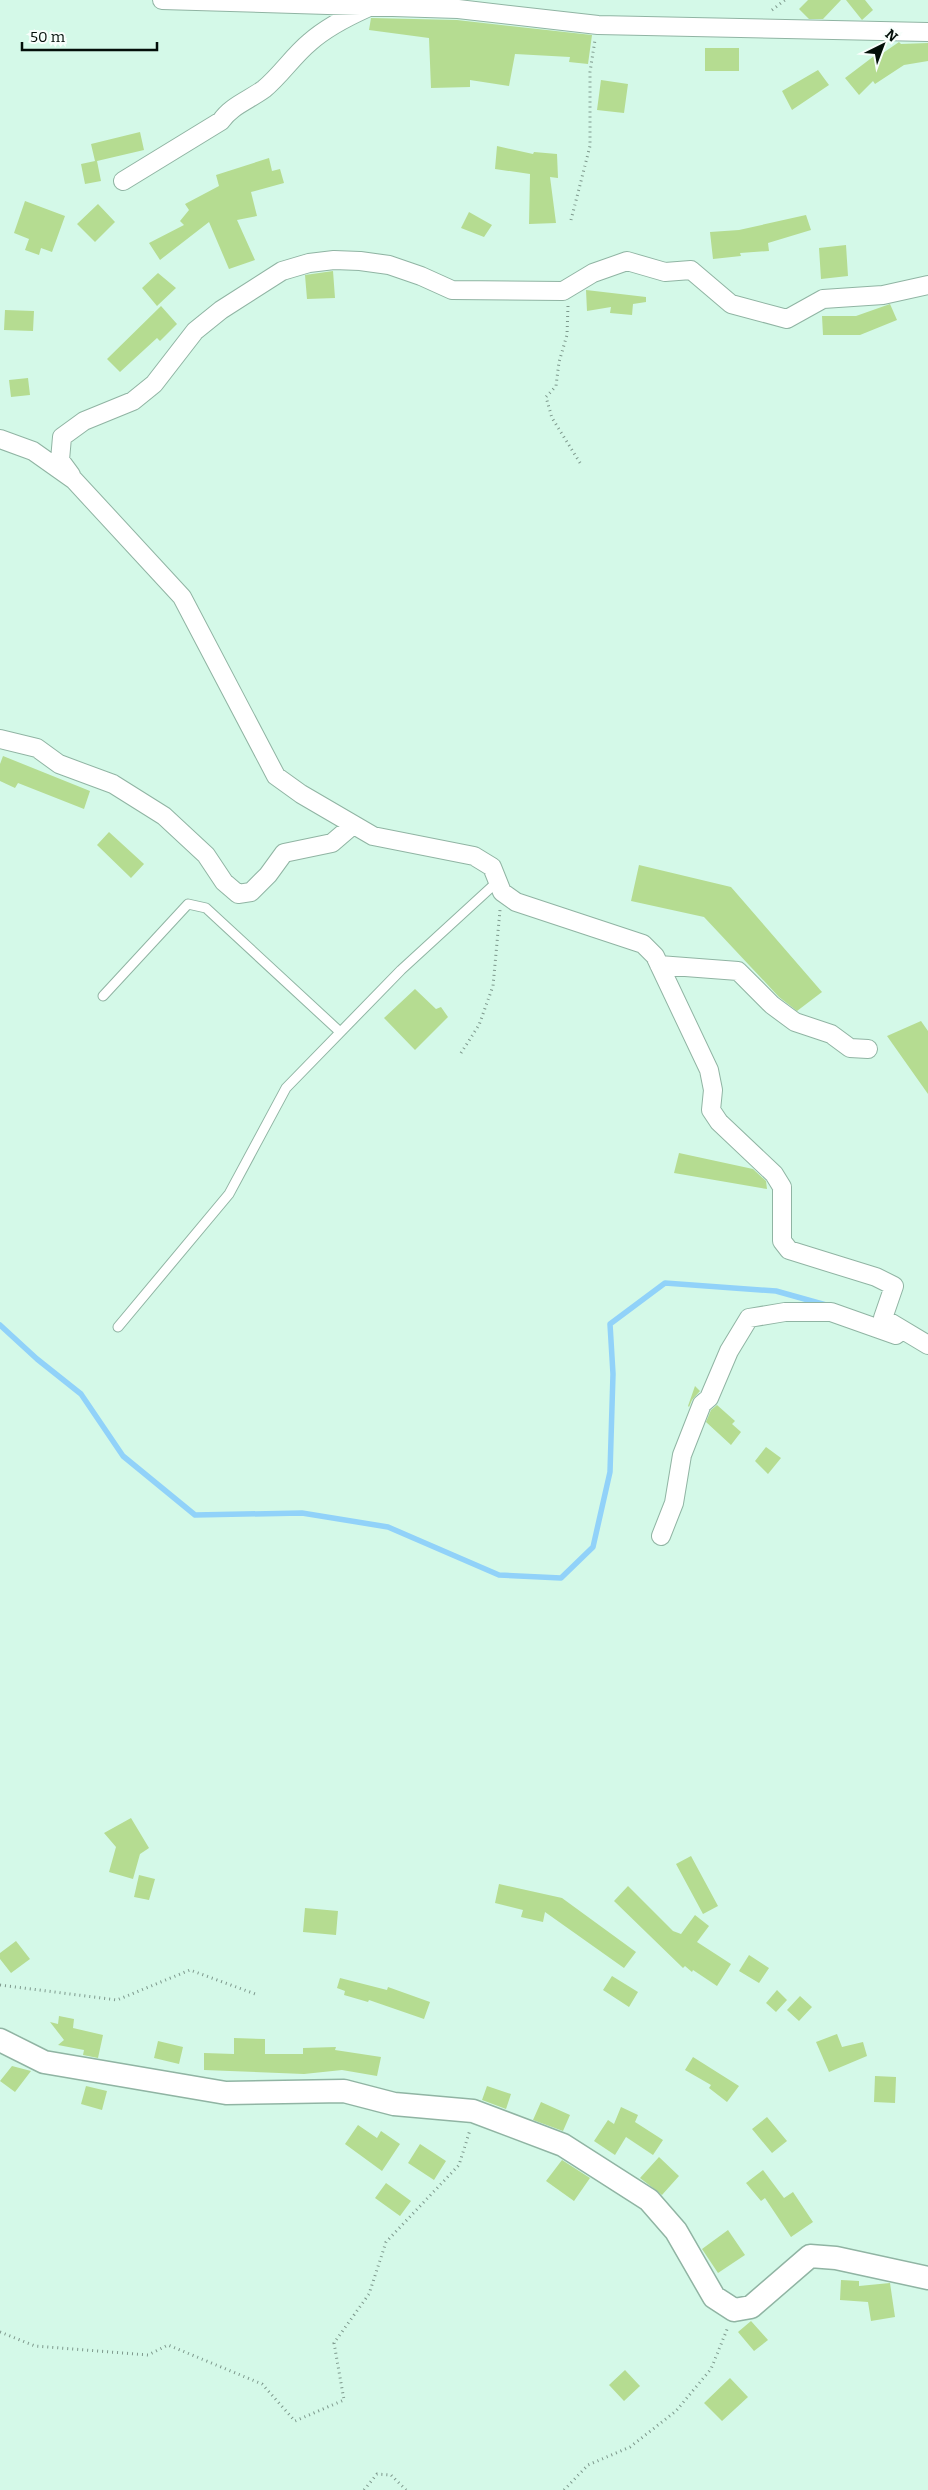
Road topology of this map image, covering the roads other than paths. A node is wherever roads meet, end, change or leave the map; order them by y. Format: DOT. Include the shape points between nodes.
graph roads {
  1 [pos="162,0"];
  2 [pos="459,5"];
  3 [pos="370,7"];
  4 [pos="928,32"];
  5 [pos="123,180"];
  6 [pos="928,285"];
  7 [pos="0,439"];
  8 [pos="74,480"];
  9 [pos="0,739"];
  10 [pos="353,825"];
  11 [pos="500,887"];
  12 [pos="659,965"];
  13 [pos="103,996"];
  14 [pos="340,1031"];
  15 [pos="868,1049"];
  16 [pos="118,1327"];
  17 [pos="928,1346"];
  18 [pos="661,1536"];
  19 [pos="0,2040"];
  20 [pos="928,2278"];
  1 -- 3 [label="street"];
  2 -- 3 [label="street"];
  2 -- 4 [label="street" via="598,25"];
  3 -- 5 [label="street" via="342,20 310,42 279,76 227,112 221,121"];
  6 -- 8 [label="street" via="884,295 823,299 788,319 731,304 691,270 665,272 627,261 593,272 563,291 452,290 389,266 334,260 309,263 282,271 221,310 195,331 154,384 133,401 84,421 62,437 60,460"];
  7 -- 8 [label="street" via="33,451"];
  8 -- 10 [label="street" via="182,597 276,776"];
  9 -- 10 [label="street" via="37,748 59,764 113,784 164,816 206,855 224,882 238,894 251,892 284,853 332,843"];
  10 -- 11 [label="street" via="372,836 474,856 492,867"];
  11 -- 12 [label="street" via="516,902 644,944"];
  11 -- 14 [label="lane" via="401,970"];
  12 -- 15 [label="street" via="738,971 772,1005 795,1022 831,1034 850,1048"];
  12 -- 17 [label="street" via="709,1070 713,1090 711,1110 719,1122 774,1174 782,1187 782,1241 789,1250 876,1277 894,1286 883,1318"];
  13 -- 14 [label="lane" via="188,904 206,908"];
  14 -- 16 [label="lane" via="286,1088 229,1194"];
  17 -- 18 [label="street" via="830,1312 785,1312 749,1318 729,1351 709,1398 702,1404 682,1455 674,1503"];
  19 -- 20 [label="street" via="44,2062 226,2093 344,2091 394,2104 473,2111 563,2145 650,2200 676,2231 714,2297 734,2310 751,2307 810,2256 836,2258"];
}
